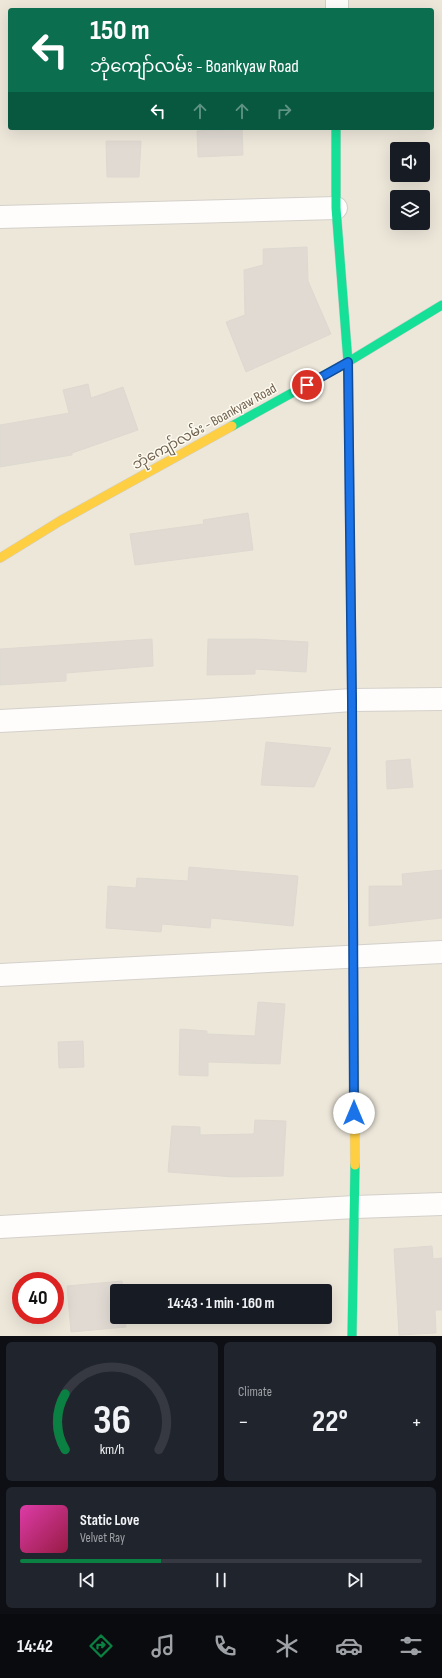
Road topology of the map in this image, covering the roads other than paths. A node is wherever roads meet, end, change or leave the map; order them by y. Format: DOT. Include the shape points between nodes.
graph roads {
  1 [pos="336,130"];
  2 [pos="336,208"];
  3 [pos="0,217"];
  4 [pos="442,305"];
  5 [pos="348,362"];
  6 [pos="0,558"];
  7 [pos="442,699"];
  8 [pos="352,700"];
  9 [pos="0,721"];
  10 [pos="442,952"];
  11 [pos="353,956"];
  12 [pos="0,975"];
  13 [pos="442,1204"];
  14 [pos="355,1207"];
  15 [pos="0,1227"];
  16 [pos="352,1336"];
  1 -- 2 [label="street"];
  2 -- 3 [label="street"];
  2 -- 5 [label="street"];
  4 -- 5 [label="street, ဘုံကျော်လမ်း - Boankyaw Road"];
  5 -- 6 [label="street, ဘုံကျော်လမ်း - Boankyaw Road" via="60,521"];
  5 -- 8 [label="street"];
  7 -- 8 [label="street"];
  8 -- 9 [label="street"];
  8 -- 11 [label="street"];
  10 -- 11 [label="street"];
  11 -- 12 [label="street"];
  11 -- 14 [label="street"];
  13 -- 14 [label="street"];
  14 -- 15 [label="street"];
  14 -- 16 [label="street"];
}
